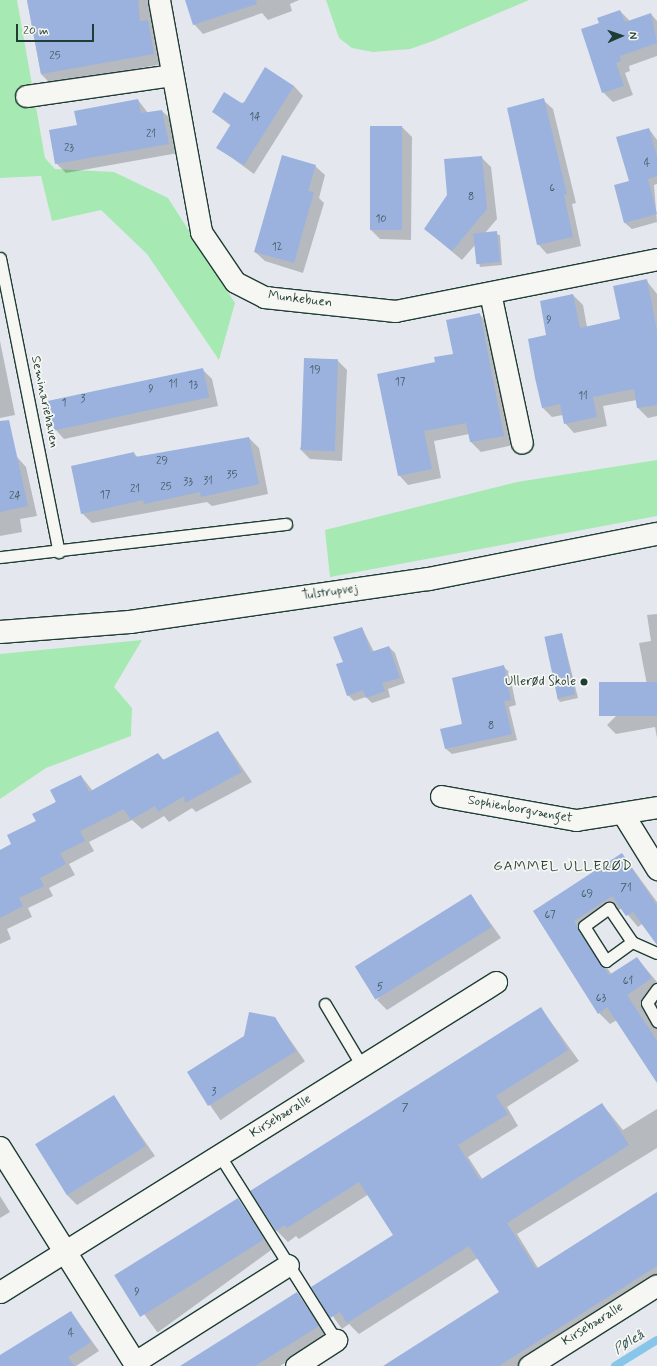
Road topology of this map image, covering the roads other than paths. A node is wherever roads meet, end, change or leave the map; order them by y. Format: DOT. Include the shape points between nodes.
graph roads {
  1 [pos="159,0"];
  2 [pos="171,75"];
  3 [pos="26,96"];
  4 [pos="0,258"];
  5 [pos="657,259"];
  6 [pos="490,293"];
  7 [pos="522,443"];
  8 [pos="286,524"];
  9 [pos="657,534"];
  10 [pos="58,552"];
  11 [pos="0,557"];
  12 [pos="0,632"];
  13 [pos="441,796"];
  14 [pos="657,807"];
  15 [pos="622,814"];
  16 [pos="657,870"];
  17 [pos="632,942"];
  18 [pos="657,953"];
  19 [pos="496,982"];
  20 [pos="657,989"];
  21 [pos="325,1004"];
  22 [pos="657,1021"];
  23 [pos="362,1066"];
  24 [pos="0,1148"];
  25 [pos="220,1156"];
  26 [pos="66,1253"];
  27 [pos="288,1265"];
  28 [pos="657,1285"];
  29 [pos="0,1292"];
  30 [pos="336,1340"];
  31 [pos="136,1364"];
  32 [pos="296,1366"];
  33 [pos="528,1366"];
  1 -- 2 [label="street, Munkebuen"];
  2 -- 3 [label="street"];
  2 -- 6 [label="street, Munkebuen" via="201,232 235,282 264,297 395,311"];
  4 -- 10 [label="lane, Seminariehaven"];
  5 -- 6 [label="street, Munkebuen"];
  6 -- 7 [label="street"];
  8 -- 10 [label="lane"];
  9 -- 12 [label="street, Tulstrupvej" via="421,580 130,622"];
  10 -- 11 [label="lane"];
  13 -- 15 [label="street, Sophienborgvænget" via="576,820"];
  14 -- 15 [label="street, Sophienborgvænget"];
  15 -- 16 [label="street"];
  17 -- 17 [label="lane" via="606,961 584,926 609,908"];
  17 -- 18 [label="lane"];
  19 -- 23 [label="street, Kirsebæralle"];
  20 -- 22 [label="lane" via="647,1003"];
  21 -- 23 [label="lane"];
  23 -- 25 [label="street, Kirsebæralle"];
  24 -- 26 [label="street"];
  25 -- 26 [label="street, Kirsebæralle"];
  25 -- 27 [label="lane"];
  26 -- 29 [label="street, Kirsebæralle"];
  26 -- 31 [label="street"];
  27 -- 30 [label="lane"];
  27 -- 31 [label="street"];
  28 -- 33 [label="street, Kirsebæralle"];
  30 -- 32 [label="street"];
}
